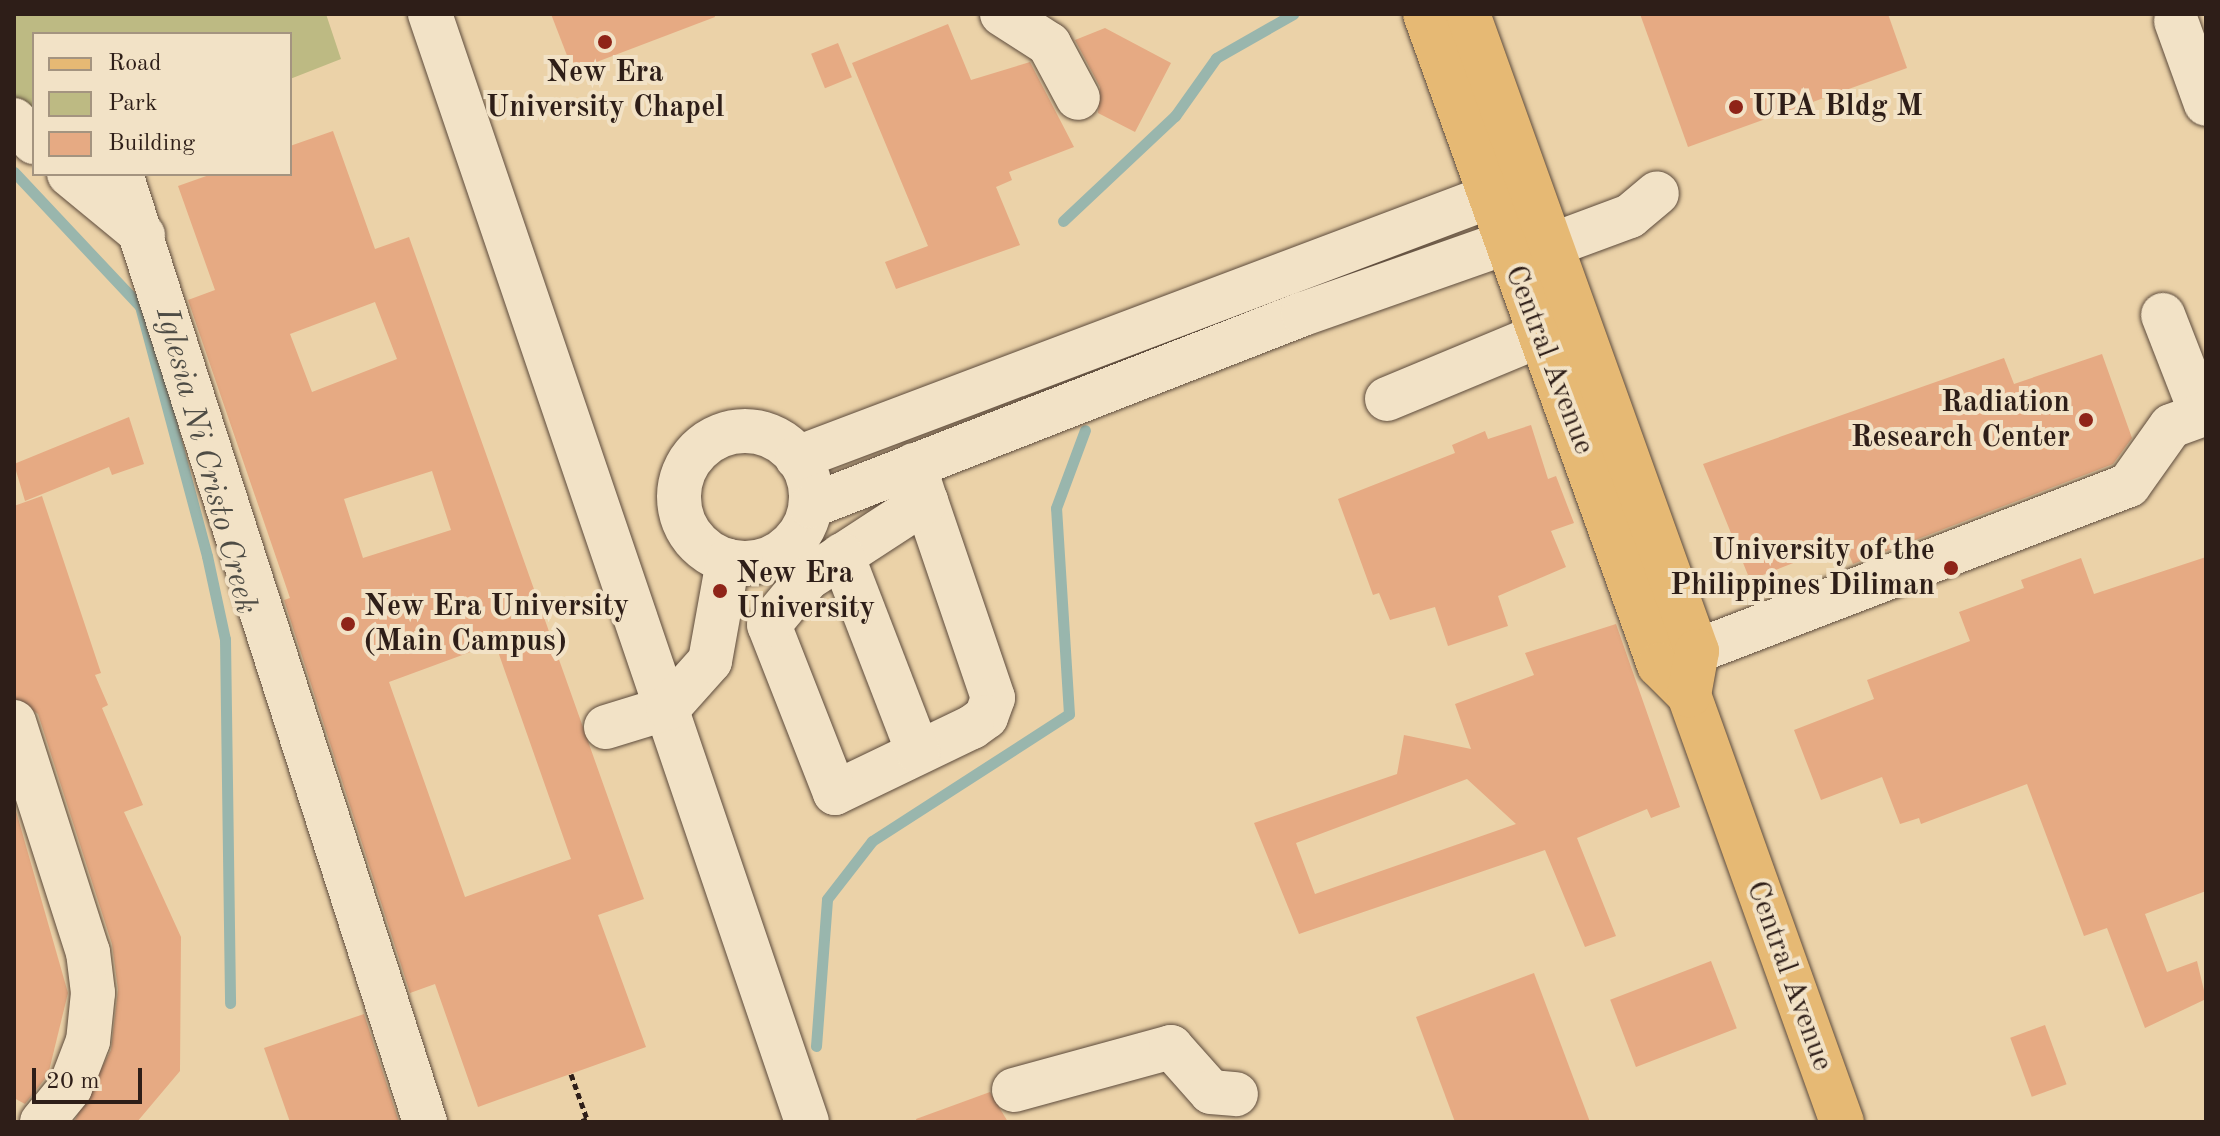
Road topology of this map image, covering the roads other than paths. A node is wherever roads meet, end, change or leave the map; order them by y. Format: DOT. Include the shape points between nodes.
graph roads {
  1 [pos="430,14"];
  2 [pos="1002,14"];
  3 [pos="1425,14"];
  4 [pos="1468,14"];
  5 [pos="2176,21"];
  6 [pos="1078,98"];
  7 [pos="2206,104"];
  8 [pos="14,120"];
  9 [pos="32,140"];
  10 [pos="71,176"];
  11 [pos="122,176"];
  12 [pos="1529,182"];
  13 [pos="1657,193"];
  14 [pos="1488,196"];
  15 [pos="1393,231"];
  16 [pos="145,237"];
  17 [pos="1549,237"];
  18 [pos="1505,243"];
  19 [pos="1286,268"];
  20 [pos="1410,276"];
  21 [pos="1303,314"];
  22 [pos="2163,315"];
  23 [pos="1526,341"];
  24 [pos="1387,399"];
  25 [pos="2204,414"];
  26 [pos="797,458"];
  27 [pos="920,483"];
  28 [pos="811,506"];
  29 [pos="842,555"];
  30 [pos="728,561"];
  31 [pos="1682,671"];
  32 [pos="668,708"];
  33 [pos="606,727"];
  34 [pos="16,732"];
  35 [pos="918,752"];
  36 [pos="1014,1090"];
  37 [pos="1236,1094"];
  38 [pos="42,1122"];
  39 [pos="425,1122"];
  40 [pos="807,1122"];
  41 [pos="1842,1122"];
  1 -- 32 [label="street"];
  2 -- 6 [label="street" via="1049,44"];
  3 -- 14 [label="main road, Central Avenue"];
  4 -- 12 [label="main road, Central Avenue"];
  5 -- 7 [label="street"];
  8 -- 9 [label="street"];
  10 -- 16 [label="street"];
  11 -- 16 [label="street"];
  12 -- 14 [label="street"];
  12 -- 17 [label="main road, Central Avenue"];
  13 -- 17 [label="street" via="1630,216"];
  14 -- 15 [label="street"];
  14 -- 18 [label="main road, Central Avenue"];
  15 -- 19 [label="street"];
  15 -- 20 [label="street"];
  16 -- 39 [label="street"];
  17 -- 18 [label="street"];
  17 -- 31 [label="main road, Central Avenue"];
  18 -- 20 [label="street"];
  18 -- 31 [label="main road, Central Avenue"];
  19 -- 21 [label="street"];
  19 -- 26 [label="street"];
  20 -- 21 [label="street"];
  21 -- 27 [label="street"];
  22 -- 25 [label="street"];
  23 -- 24 [label="street"];
  25 -- 31 [label="street" via="2171,426 2129,485"];
  26 -- 28 [label="street"];
  26 -- 30 [label="street" via="780,441 743,431 694,455 680,508 696,542"];
  27 -- 28 [label="street"];
  27 -- 29 [label="street"];
  27 -- 35 [label="street" via="993,698 986,717"];
  28 -- 30 [label="street" via="782,552 765,561"];
  29 -- 35 [label="street"];
  29 -- 35 [label="street" via="808,578 769,625 819,765 835,793"];
  30 -- 32 [label="street" via="710,661"];
  31 -- 41 [label="main road, Central Avenue"];
  32 -- 33 [label="street"];
  32 -- 40 [label="street"];
  34 -- 38 [label="street" via="88,952 93,993 88,1041 70,1088"];
  36 -- 37 [label="street" via="1171,1047 1211,1092"];
}
